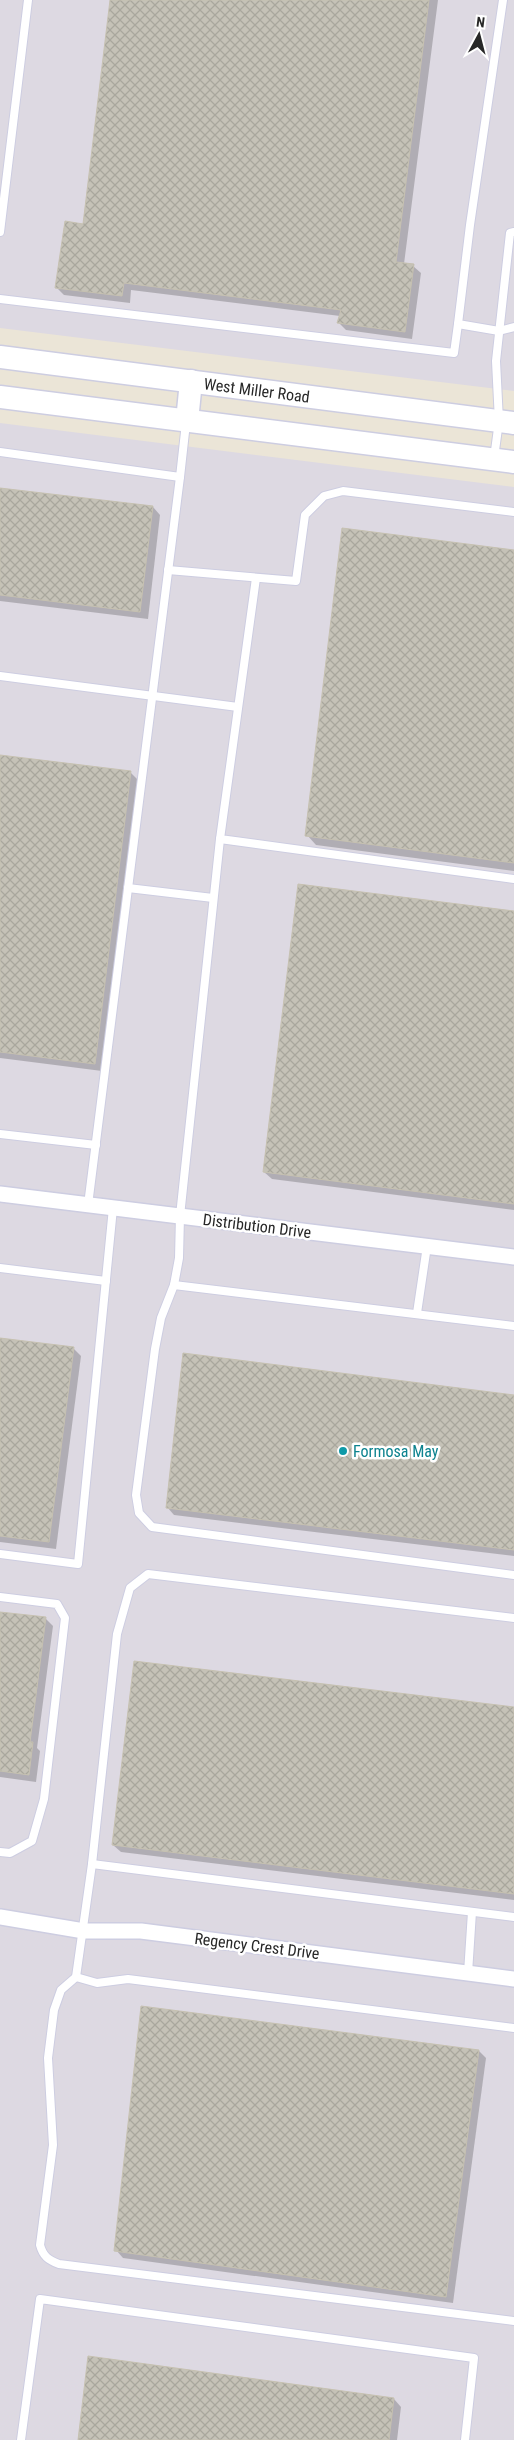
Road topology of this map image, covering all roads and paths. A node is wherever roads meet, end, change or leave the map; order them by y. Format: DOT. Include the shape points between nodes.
graph roads {
  1 [pos="28,0"];
  2 [pos="503,0"];
  3 [pos="0,232"];
  4 [pos="514,232"];
  5 [pos="0,299"];
  6 [pos="458,324"];
  7 [pos="514,327"];
  8 [pos="499,331"];
  9 [pos="0,357"];
  10 [pos="192,381"];
  11 [pos="0,397"];
  12 [pos="187,420"];
  13 [pos="506,422"];
  14 [pos="0,452"];
  15 [pos="504,461"];
  16 [pos="180,477"];
  17 [pos="514,512"];
  18 [pos="168,570"];
  19 [pos="256,578"];
  20 [pos="0,676"];
  21 [pos="152,697"];
  22 [pos="238,707"];
  23 [pos="220,839"];
  24 [pos="514,879"];
  25 [pos="128,888"];
  26 [pos="213,898"];
  27 [pos="0,1134"];
  28 [pos="96,1145"];
  29 [pos="0,1194"];
  30 [pos="88,1205"];
  31 [pos="113,1208"];
  32 [pos="180,1216"];
  33 [pos="427,1246"];
  34 [pos="514,1257"];
  35 [pos="0,1268"];
  36 [pos="106,1281"];
  37 [pos="174,1285"];
  38 [pos="417,1313"];
  39 [pos="514,1326"];
  40 [pos="0,1554"];
  41 [pos="514,1575"];
  42 [pos="0,1597"];
  43 [pos="514,1618"];
  44 [pos="0,1852"];
  45 [pos="92,1864"];
  46 [pos="472,1912"];
  47 [pos="0,1917"];
  48 [pos="514,1917"];
  49 [pos="84,1931"];
  50 [pos="468,1973"];
  51 [pos="76,1978"];
  52 [pos="514,1979"];
  53 [pos="514,2028"];
  54 [pos="514,2322"];
  55 [pos="21,2440"];
  56 [pos="465,2440"];
  1 -- 3 [label="lane"];
  2 -- 6 [label="lane"];
  4 -- 8 [label="lane" via="510,233"];
  5 -- 6 [label="lane" via="454,353"];
  6 -- 8 [label="lane"];
  7 -- 8 [label="lane"];
  8 -- 13 [label="lane" via="496,361"];
  9 -- 10 [label="main road, West Miller Road"];
  10 -- 12 [label="main road"];
  10 -- 13 [label="main road, West Miller Road"];
  11 -- 12 [label="main road"];
  12 -- 15 [label="main road"];
  12 -- 16 [label="lane"];
  13 -- 15 [label="lane"];
  14 -- 16 [label="lane"];
  16 -- 18 [label="lane"];
  17 -- 19 [label="lane" via="343,491 324,496 305,515 296,581"];
  18 -- 19 [label="lane"];
  18 -- 21 [label="lane"];
  19 -- 22 [label="lane"];
  20 -- 21 [label="lane"];
  21 -- 22 [label="lane"];
  21 -- 25 [label="lane"];
  22 -- 23 [label="lane"];
  23 -- 24 [label="lane"];
  23 -- 26 [label="lane"];
  25 -- 26 [label="lane"];
  25 -- 28 [label="lane"];
  26 -- 32 [label="lane"];
  27 -- 28 [label="lane"];
  28 -- 30 [label="lane"];
  29 -- 30 [label="street, Distribution Drive"];
  30 -- 31 [label="street, Distribution Drive"];
  31 -- 32 [label="street, Distribution Drive"];
  31 -- 36 [label="lane"];
  32 -- 33 [label="street, Distribution Drive"];
  32 -- 37 [label="lane" via="179,1258"];
  33 -- 34 [label="street, Distribution Drive"];
  33 -- 38 [label="lane"];
  35 -- 36 [label="lane"];
  36 -- 40 [label="lane" via="78,1564"];
  37 -- 38 [label="lane"];
  37 -- 41 [label="lane" via="161,1318 155,1349 136,1495 138,1513 152,1527"];
  38 -- 39 [label="lane"];
  42 -- 44 [label="lane" via="57,1604 65,1618 44,1799 32,1841 10,1853"];
  43 -- 45 [label="lane" via="148,1574 130,1588 117,1634"];
  45 -- 46 [label="lane"];
  45 -- 49 [label="lane"];
  46 -- 48 [label="lane"];
  46 -- 50 [label="lane"];
  47 -- 49 [label="street, Regency Crest Drive"];
  49 -- 50 [label="street, Regency Crest Drive" via="141,1931"];
  49 -- 51 [label="lane"];
  50 -- 52 [label="street, Regency Crest Drive"];
  51 -- 53 [label="lane" via="96,1983 128,1979"];
  51 -- 54 [label="lane" via="61,1990 54,2010 48,2058 53,2145 40,2245 42,2254 49,2260 59,2264"];
  55 -- 56 [label="lane" via="40,2299 474,2358"];
}
